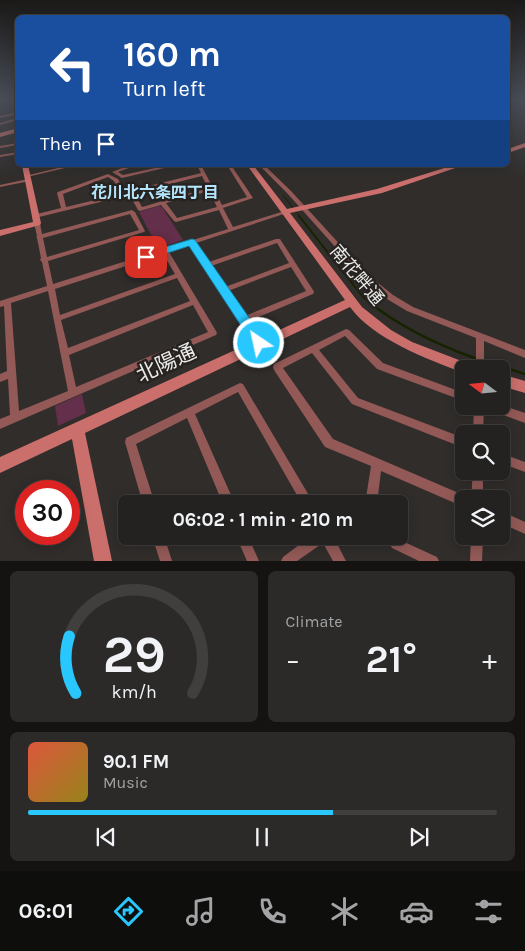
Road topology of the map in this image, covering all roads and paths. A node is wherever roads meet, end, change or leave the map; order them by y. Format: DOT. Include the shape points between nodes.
graph roads {
  1 [pos="15,131"];
  2 [pos="0,135"];
  3 [pos="15,144"];
  4 [pos="525,145"];
  5 [pos="0,147"];
  6 [pos="510,149"];
  7 [pos="15,154"];
  8 [pos="0,156"];
  9 [pos="25,167"];
  10 [pos="61,167"];
  11 [pos="129,167"];
  12 [pos="166,167"];
  13 [pos="200,167"];
  14 [pos="230,167"];
  15 [pos="252,167"];
  16 [pos="263,167"];
  17 [pos="455,167"];
  18 [pos="204,174"];
  19 [pos="28,178"];
  20 [pos="0,186"];
  21 [pos="211,189"];
  22 [pos="163,203"];
  23 [pos="220,207"];
  24 [pos="64,209"];
  25 [pos="294,210"];
  26 [pos="36,220"];
  27 [pos="231,229"];
  28 [pos="0,233"];
  29 [pos="39,237"];
  30 [pos="192,242"];
  31 [pos="165,251"];
  32 [pos="43,260"];
  33 [pos="293,264"];
  34 [pos="207,265"];
  35 [pos="179,276"];
  36 [pos="51,288"];
  37 [pos="224,290"];
  38 [pos="194,302"];
  39 [pos="350,302"];
  40 [pos="4,303"];
  41 [pos="57,318"];
  42 [pos="244,320"];
  43 [pos="9,336"];
  44 [pos="480,337"];
  45 [pos="0,339"];
  46 [pos="259,343"];
  47 [pos="313,349"];
  48 [pos="64,353"];
  49 [pos="525,354"];
  50 [pos="480,360"];
  51 [pos="455,364"];
  52 [pos="11,373"];
  53 [pos="0,378"];
  54 [pos="510,383"];
  55 [pos="525,387"];
  56 [pos="73,393"];
  57 [pos="455,394"];
  58 [pos="190,412"];
  59 [pos="510,413"];
  60 [pos="15,418"];
  61 [pos="525,418"];
  62 [pos="0,424"];
  63 [pos="77,429"];
  64 [pos="455,440"];
  65 [pos="510,461"];
  66 [pos="378,463"];
  67 [pos="0,464"];
  68 [pos="525,467"];
  69 [pos="145,495"];
  70 [pos="224,495"];
  71 [pos="303,495"];
  72 [pos="373,495"];
  73 [pos="455,497"];
  74 [pos="510,521"];
  75 [pos="525,528"];
  76 [pos="161,545"];
  77 [pos="246,545"];
  78 [pos="310,545"];
  79 [pos="331,545"];
  80 [pos="398,545"];
  81 [pos="477,545"];
  82 [pos="103,561"];
  83 [pos="166,561"];
  84 [pos="253,561"];
  85 [pos="288,561"];
  86 [pos="340,561"];
  87 [pos="433,561"];
  88 [pos="476,561"];
  1 -- 2 [label="street"];
  3 -- 5 [label="street"];
  4 -- 6 [label="street"];
  7 -- 8 [label="street"];
  9 -- 19 [label="street"];
  10 -- 19 [label="street"];
  11 -- 12 [label="street" via="114,172 122,177"];
  13 -- 18 [label="street"];
  14 -- 23 [label="street" via="250,198"];
  15 -- 25 [label="street, 南花畔通"];
  16 -- 25 [label="street" via="289,192"];
  17 -- 25 [label="street" via="379,191"];
  18 -- 21 [label="street"];
  18 -- 22 [label="street" via="131,192 140,209"];
  19 -- 20 [label="street"];
  19 -- 26 [label="street"];
  21 -- 22 [label="street"];
  21 -- 23 [label="street"];
  22 -- 23 [label="street" via="176,220"];
  23 -- 27 [label="street"];
  24 -- 24 [label="street" via="114,197 123,195 116,180 108,175 60,193"];
  24 -- 26 [label="street"];
  25 -- 27 [label="street"];
  25 -- 39 [label="street, 南花畔通"];
  25 -- 44 [label="street" via="390,298"];
  26 -- 28 [label="street"];
  26 -- 29 [label="street"];
  27 -- 30 [label="street"];
  29 -- 32 [label="street"];
  29 -- 32 [label="street" via="132,212 142,231"];
  30 -- 31 [label="street"];
  30 -- 34 [label="street"];
  31 -- 35 [label="street"];
  31 -- 36 [label="street"];
  32 -- 36 [label="street"];
  33 -- 34 [label="street" via="278,240"];
  33 -- 37 [label="street"];
  33 -- 42 [label="street" via="310,292"];
  34 -- 37 [label="street"];
  35 -- 38 [label="street"];
  35 -- 41 [label="street"];
  36 -- 40 [label="street"];
  36 -- 41 [label="street"];
  37 -- 42 [label="street"];
  38 -- 48 [label="street"];
  38 -- 56 [label="street" via="213,333"];
  39 -- 46 [label="street, 北陽通"];
  39 -- 51 [label="street, 南花畔通" via="370,320 408,345"];
  40 -- 43 [label="street"];
  41 -- 48 [label="street"];
  42 -- 46 [label="street"];
  43 -- 45 [label="street"];
  43 -- 52 [label="street"];
  44 -- 49 [label="street"];
  44 -- 50 [label="street"];
  46 -- 63 [label="street, 北陽通"];
  47 -- 57 [label="street" via="346,332 380,366"];
  47 -- 64 [label="street" via="355,401"];
  47 -- 66 [label="street" via="277,367 330,443"];
  48 -- 56 [label="street"];
  52 -- 53 [label="street"];
  52 -- 60 [label="street"];
  54 -- 55 [label="street"];
  56 -- 60 [label="street"];
  58 -- 69 [label="street" via="130,442"];
  58 -- 70 [label="street"];
  58 -- 71 [label="street" via="240,387"];
  59 -- 61 [label="street"];
  60 -- 62 [label="street"];
  63 -- 67 [label="street, 北陽通"];
  63 -- 82 [label="street"];
  65 -- 68 [label="street"];
  66 -- 72 [label="street"];
  66 -- 73 [label="street"];
  74 -- 75 [label="street"];
  76 -- 83 [label="street"];
  77 -- 84 [label="street"];
  78 -- 85 [label="street"];
  79 -- 86 [label="street"];
  80 -- 87 [label="street"];
  81 -- 88 [label="street"];
}
